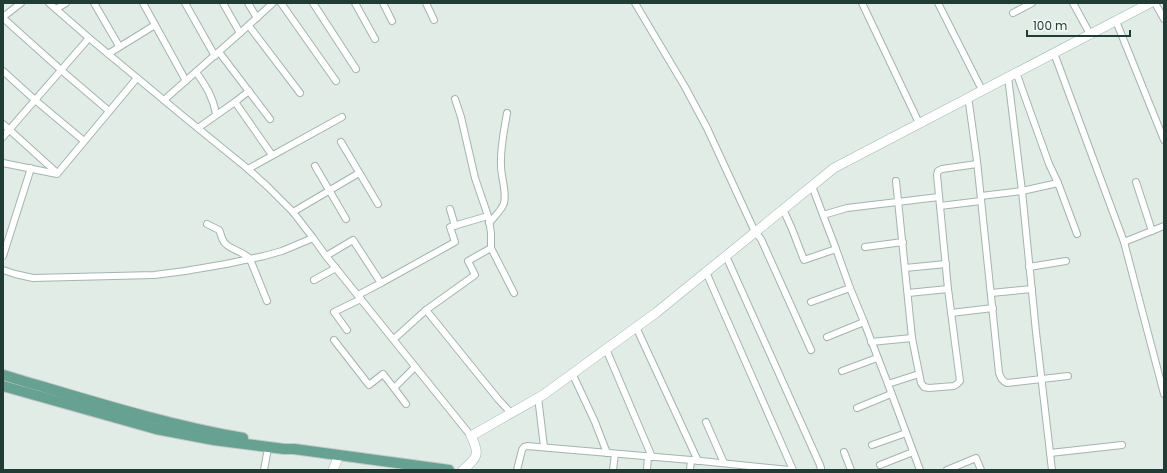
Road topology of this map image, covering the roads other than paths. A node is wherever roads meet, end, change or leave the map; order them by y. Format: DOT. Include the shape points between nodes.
graph roads {
  1 [pos="21,3"];
  2 [pos="49,3"];
  3 [pos="66,3"];
  4 [pos="94,3"];
  5 [pos="143,3"];
  6 [pos="223,3"];
  7 [pos="248,3"];
  8 [pos="273,3"];
  9 [pos="281,3"];
  10 [pos="313,3"];
  11 [pos="355,3"];
  12 [pos="383,3"];
  13 [pos="426,3"];
  14 [pos="635,3"];
  15 [pos="862,3"];
  16 [pos="938,3"];
  17 [pos="1032,3"];
  18 [pos="1073,3"];
  19 [pos="1150,3"];
  20 [pos="1155,3"];
  21 [pos="187,4"];
  22 [pos="56,9"];
  23 [pos="1013,13"];
  24 [pos="3,18"];
  25 [pos="257,18"];
  26 [pos="434,20"];
  27 [pos="1164,20"];
  28 [pos="392,21"];
  29 [pos="1116,21"];
  30 [pos="155,25"];
  31 [pos="249,26"];
  32 [pos="240,33"];
  33 [pos="1090,34"];
  34 [pos="89,38"];
  35 [pos="375,39"];
  36 [pos="119,46"];
  37 [pos="1054,53"];
  38 [pos="108,54"];
  39 [pos="217,54"];
  40 [pos="356,69"];
  41 [pos="62,70"];
  42 [pos="3,71"];
  43 [pos="196,72"];
  44 [pos="1012,74"];
  45 [pos="137,78"];
  46 [pos="186,81"];
  47 [pos="336,81"];
  48 [pos="982,90"];
  49 [pos="249,91"];
  50 [pos="300,93"];
  51 [pos="967,98"];
  52 [pos="455,99"];
  53 [pos="35,100"];
  54 [pos="164,100"];
  55 [pos="235,102"];
  56 [pos="109,111"];
  57 [pos="507,113"];
  58 [pos="216,114"];
  59 [pos="342,116"];
  60 [pos="270,119"];
  61 [pos="919,123"];
  62 [pos="3,124"];
  63 [pos="198,128"];
  64 [pos="9,129"];
  65 [pos="3,137"];
  66 [pos="1164,140"];
  67 [pos="84,141"];
  68 [pos="341,142"];
  69 [pos="272,155"];
  70 [pos="3,163"];
  71 [pos="977,164"];
  72 [pos="315,166"];
  73 [pos="31,168"];
  74 [pos="248,169"];
  75 [pos="359,173"];
  76 [pos="57,174"];
  77 [pos="896,181"];
  78 [pos="1136,182"];
  79 [pos="1058,183"];
  80 [pos="812,186"];
  81 [pos="330,191"];
  82 [pos="1022,191"];
  83 [pos="939,197"];
  84 [pos="981,199"];
  85 [pos="899,201"];
  86 [pos="378,204"];
  87 [pos="940,206"];
  88 [pos="450,209"];
  89 [pos="783,209"];
  90 [pos="293,212"];
  91 [pos="823,215"];
  92 [pos="488,216"];
  93 [pos="346,219"];
  94 [pos="489,223"];
  95 [pos="207,224"];
  96 [pos="455,226"];
  97 [pos="1164,226"];
  98 [pos="1152,231"];
  99 [pos="755,232"];
  100 [pos="1077,234"];
  101 [pos="313,238"];
  102 [pos="903,242"];
  103 [pos="1124,242"];
  104 [pos="865,247"];
  105 [pos="491,248"];
  106 [pos="836,249"];
  107 [pos="3,256"];
  108 [pos="326,256"];
  109 [pos="726,256"];
  110 [pos="250,259"];
  111 [pos="1066,262"];
  112 [pos="946,264"];
  113 [pos="1029,267"];
  114 [pos="336,268"];
  115 [pos="905,268"];
  116 [pos="3,270"];
  117 [pos="706,272"];
  118 [pos="314,280"];
  119 [pos="382,283"];
  120 [pos="850,288"];
  121 [pos="948,289"];
  122 [pos="1032,289"];
  123 [pos="514,293"];
  124 [pos="908,293"];
  125 [pos="991,293"];
  126 [pos="359,297"];
  127 [pos="267,301"];
  128 [pos="811,302"];
  129 [pos="993,308"];
  130 [pos="426,310"];
  131 [pos="951,313"];
  132 [pos="864,322"];
  133 [pos="636,327"];
  134 [pos="347,330"];
  135 [pos="827,337"];
  136 [pos="912,338"];
  137 [pos="394,339"];
  138 [pos="334,340"];
  139 [pos="871,342"];
  140 [pos="606,349"];
  141 [pos="811,350"];
  142 [pos="877,358"];
  143 [pos="415,367"];
  144 [pos="842,371"];
  145 [pos="572,373"];
  146 [pos="919,374"];
  147 [pos="3,376"];
  148 [pos="1068,376"];
  149 [pos="1041,379"];
  150 [pos="888,384"];
  151 [pos="3,386"];
  152 [pos="394,388"];
  153 [pos="891,394"];
  154 [pos="1164,394"];
  155 [pos="538,397"];
  156 [pos="406,404"];
  157 [pos="857,408"];
  158 [pos="511,413"];
  159 [pos="706,422"];
  160 [pos="906,433"];
  161 [pos="471,436"];
  162 [pos="872,445"];
  163 [pos="1122,445"];
  164 [pos="544,447"];
  165 [pos="268,448"];
  166 [pos="294,449"];
  167 [pos="844,452"];
  168 [pos="913,452"];
  169 [pos="607,453"];
  170 [pos="1050,453"];
  171 [pos="615,454"];
  172 [pos="339,455"];
  173 [pos="650,457"];
  174 [pos="694,460"];
  175 [pos="724,463"];
  176 [pos="880,465"];
  177 [pos="385,466"];
  178 [pos="738,467"];
  179 [pos="444,469"];
  180 [pos="264,470"];
  181 [pos="333,470"];
  182 [pos="463,470"];
  183 [pos="517,470"];
  184 [pos="613,470"];
  185 [pos="647,470"];
  186 [pos="690,470"];
  187 [pos="788,470"];
  188 [pos="793,470"];
  189 [pos="820,470"];
  190 [pos="851,470"];
  191 [pos="920,470"];
  192 [pos="947,470"];
  193 [pos="981,470"];
  194 [pos="1052,470"];
  1 -- 24 [label="street"];
  2 -- 22 [label="street"];
  3 -- 22 [label="street"];
  4 -- 36 [label="street"];
  5 -- 30 [label="street"];
  6 -- 32 [label="street"];
  7 -- 25 [label="street"];
  8 -- 25 [label="street"];
  9 -- 47 [label="street"];
  10 -- 40 [label="street"];
  11 -- 35 [label="street"];
  12 -- 28 [label="street"];
  13 -- 26 [label="street"];
  14 -- 99 [label="street" via="707,128"];
  15 -- 61 [label="street"];
  16 -- 48 [label="street"];
  17 -- 23 [label="street"];
  18 -- 33 [label="street"];
  19 -- 29 [label="street"];
  20 -- 27 [label="street"];
  21 -- 39 [label="street"];
  22 -- 34 [label="street"];
  24 -- 41 [label="street"];
  25 -- 31 [label="street"];
  29 -- 33 [label="street"];
  29 -- 66 [label="street"];
  30 -- 36 [label="street"];
  30 -- 46 [label="street"];
  31 -- 32 [label="street"];
  31 -- 50 [label="street"];
  32 -- 39 [label="street"];
  33 -- 37 [label="street"];
  34 -- 38 [label="street"];
  34 -- 41 [label="street"];
  36 -- 38 [label="street"];
  37 -- 44 [label="street"];
  37 -- 103 [label="street"];
  38 -- 45 [label="street"];
  39 -- 43 [label="street"];
  39 -- 49 [label="street"];
  41 -- 53 [label="street"];
  41 -- 56 [label="street"];
  42 -- 53 [label="street"];
  43 -- 46 [label="street"];
  43 -- 58 [label="street" via="210,93"];
  44 -- 48 [label="street"];
  44 -- 79 [label="street"];
  44 -- 82 [label="street"];
  45 -- 54 [label="street"];
  45 -- 56 [label="street"];
  46 -- 54 [label="street"];
  48 -- 51 [label="street"];
  49 -- 55 [label="street"];
  49 -- 60 [label="street"];
  51 -- 61 [label="street"];
  51 -- 71 [label="street"];
  52 -- 92 [label="street" via="475,178"];
  53 -- 64 [label="street"];
  53 -- 67 [label="street"];
  54 -- 63 [label="street"];
  55 -- 58 [label="street"];
  55 -- 69 [label="street"];
  56 -- 67 [label="street"];
  57 -- 94 [label="street" via="500,166 505,201"];
  58 -- 63 [label="street"];
  59 -- 69 [label="street"];
  61 -- 80 [label="street" via="834,168"];
  62 -- 64 [label="street"];
  63 -- 74 [label="street"];
  64 -- 65 [label="street"];
  64 -- 76 [label="street"];
  67 -- 76 [label="street"];
  68 -- 75 [label="street"];
  69 -- 74 [label="street"];
  70 -- 73 [label="street"];
  71 -- 83 [label="street" via="938,171"];
  71 -- 84 [label="street"];
  72 -- 81 [label="street"];
  73 -- 76 [label="street"];
  73 -- 107 [label="street"];
  74 -- 90 [label="street"];
  75 -- 81 [label="street"];
  75 -- 86 [label="street"];
  77 -- 85 [label="street"];
  78 -- 98 [label="street"];
  79 -- 82 [label="street"];
  79 -- 100 [label="street"];
  80 -- 89 [label="street"];
  80 -- 91 [label="street"];
  81 -- 90 [label="street"];
  81 -- 93 [label="street"];
  82 -- 84 [label="street"];
  82 -- 113 [label="street"];
  83 -- 85 [label="street"];
  83 -- 87 [label="street"];
  84 -- 87 [label="street"];
  84 -- 125 [label="street"];
  85 -- 91 [label="street" via="847,208"];
  85 -- 102 [label="street"];
  87 -- 112 [label="street"];
  88 -- 96 [label="street"];
  89 -- 99 [label="street"];
  89 -- 106 [label="street" via="804,260"];
  90 -- 101 [label="street"];
  91 -- 106 [label="street"];
  92 -- 94 [label="street"];
  92 -- 96 [label="street"];
  94 -- 105 [label="street"];
  95 -- 110 [label="street" via="218,230 227,245 246,254"];
  96 -- 119 [label="street" via="450,227 455,242"];
  97 -- 98 [label="street"];
  98 -- 103 [label="street"];
  99 -- 109 [label="street"];
  99 -- 141 [label="street" via="761,239"];
  101 -- 108 [label="street"];
  101 -- 110 [label="street" via="282,251"];
  102 -- 104 [label="street"];
  102 -- 115 [label="street"];
  103 -- 154 [label="street"];
  105 -- 123 [label="street"];
  105 -- 130 [label="street" via="468,261 475,275"];
  106 -- 120 [label="street"];
  108 -- 114 [label="street"];
  108 -- 119 [label="street" via="353,240"];
  109 -- 117 [label="street"];
  109 -- 189 [label="street" via="820,465"];
  110 -- 116 [label="street" via="154,275 33,278"];
  110 -- 127 [label="street"];
  111 -- 113 [label="street"];
  112 -- 115 [label="street"];
  112 -- 121 [label="street"];
  113 -- 122 [label="street"];
  114 -- 118 [label="street"];
  114 -- 126 [label="street"];
  115 -- 124 [label="street"];
  117 -- 133 [label="street"];
  117 -- 188 [label="street"];
  119 -- 126 [label="street"];
  120 -- 128 [label="street"];
  120 -- 132 [label="street"];
  121 -- 124 [label="street"];
  121 -- 131 [label="street"];
  122 -- 125 [label="street"];
  122 -- 149 [label="street"];
  124 -- 136 [label="street"];
  125 -- 129 [label="street"];
  126 -- 134 [label="street" via="334,312"];
  126 -- 137 [label="street"];
  129 -- 131 [label="street"];
  129 -- 149 [label="street" via="1003,381 1007,383"];
  130 -- 137 [label="street"];
  130 -- 158 [label="street"];
  131 -- 146 [label="street" via="960,381 954,386 929,388 920,383"];
  132 -- 135 [label="street"];
  132 -- 139 [label="street"];
  133 -- 140 [label="street"];
  133 -- 174 [label="street"];
  136 -- 139 [label="street"];
  136 -- 146 [label="street"];
  137 -- 143 [label="street"];
  138 -- 152 [label="street" via="369,385 383,374"];
  139 -- 142 [label="street"];
  140 -- 145 [label="street"];
  140 -- 173 [label="street"];
  142 -- 144 [label="street"];
  142 -- 150 [label="street"];
  143 -- 152 [label="street"];
  143 -- 161 [label="street"];
  145 -- 155 [label="street"];
  145 -- 169 [label="street"];
  146 -- 150 [label="street"];
  147 -- 166 [label="main road" via="166,421"];
  148 -- 149 [label="street"];
  149 -- 170 [label="street"];
  150 -- 153 [label="street"];
  151 -- 165 [label="main road" via="156,429"];
  152 -- 156 [label="street"];
  153 -- 157 [label="street"];
  153 -- 160 [label="street"];
  155 -- 158 [label="street"];
  155 -- 164 [label="street"];
  158 -- 161 [label="street"];
  159 -- 175 [label="street"];
  160 -- 162 [label="street"];
  160 -- 168 [label="street"];
  161 -- 182 [label="street" via="477,452 475,458"];
  163 -- 170 [label="street"];
  164 -- 169 [label="street"];
  164 -- 183 [label="street" via="524,447"];
  165 -- 166 [label="main road"];
  165 -- 180 [label="street"];
  166 -- 172 [label="main road"];
  167 -- 190 [label="street"];
  168 -- 176 [label="street"];
  168 -- 191 [label="street"];
  169 -- 171 [label="street"];
  170 -- 194 [label="street"];
  171 -- 173 [label="street"];
  171 -- 184 [label="street"];
  172 -- 177 [label="main road"];
  172 -- 181 [label="street"];
  173 -- 174 [label="street"];
  173 -- 185 [label="street"];
  174 -- 175 [label="street"];
  174 -- 186 [label="street"];
  175 -- 178 [label="street"];
  177 -- 179 [label="main road"];
  178 -- 187 [label="street"];
  192 -- 193 [label="street" via="976,458"];
}
